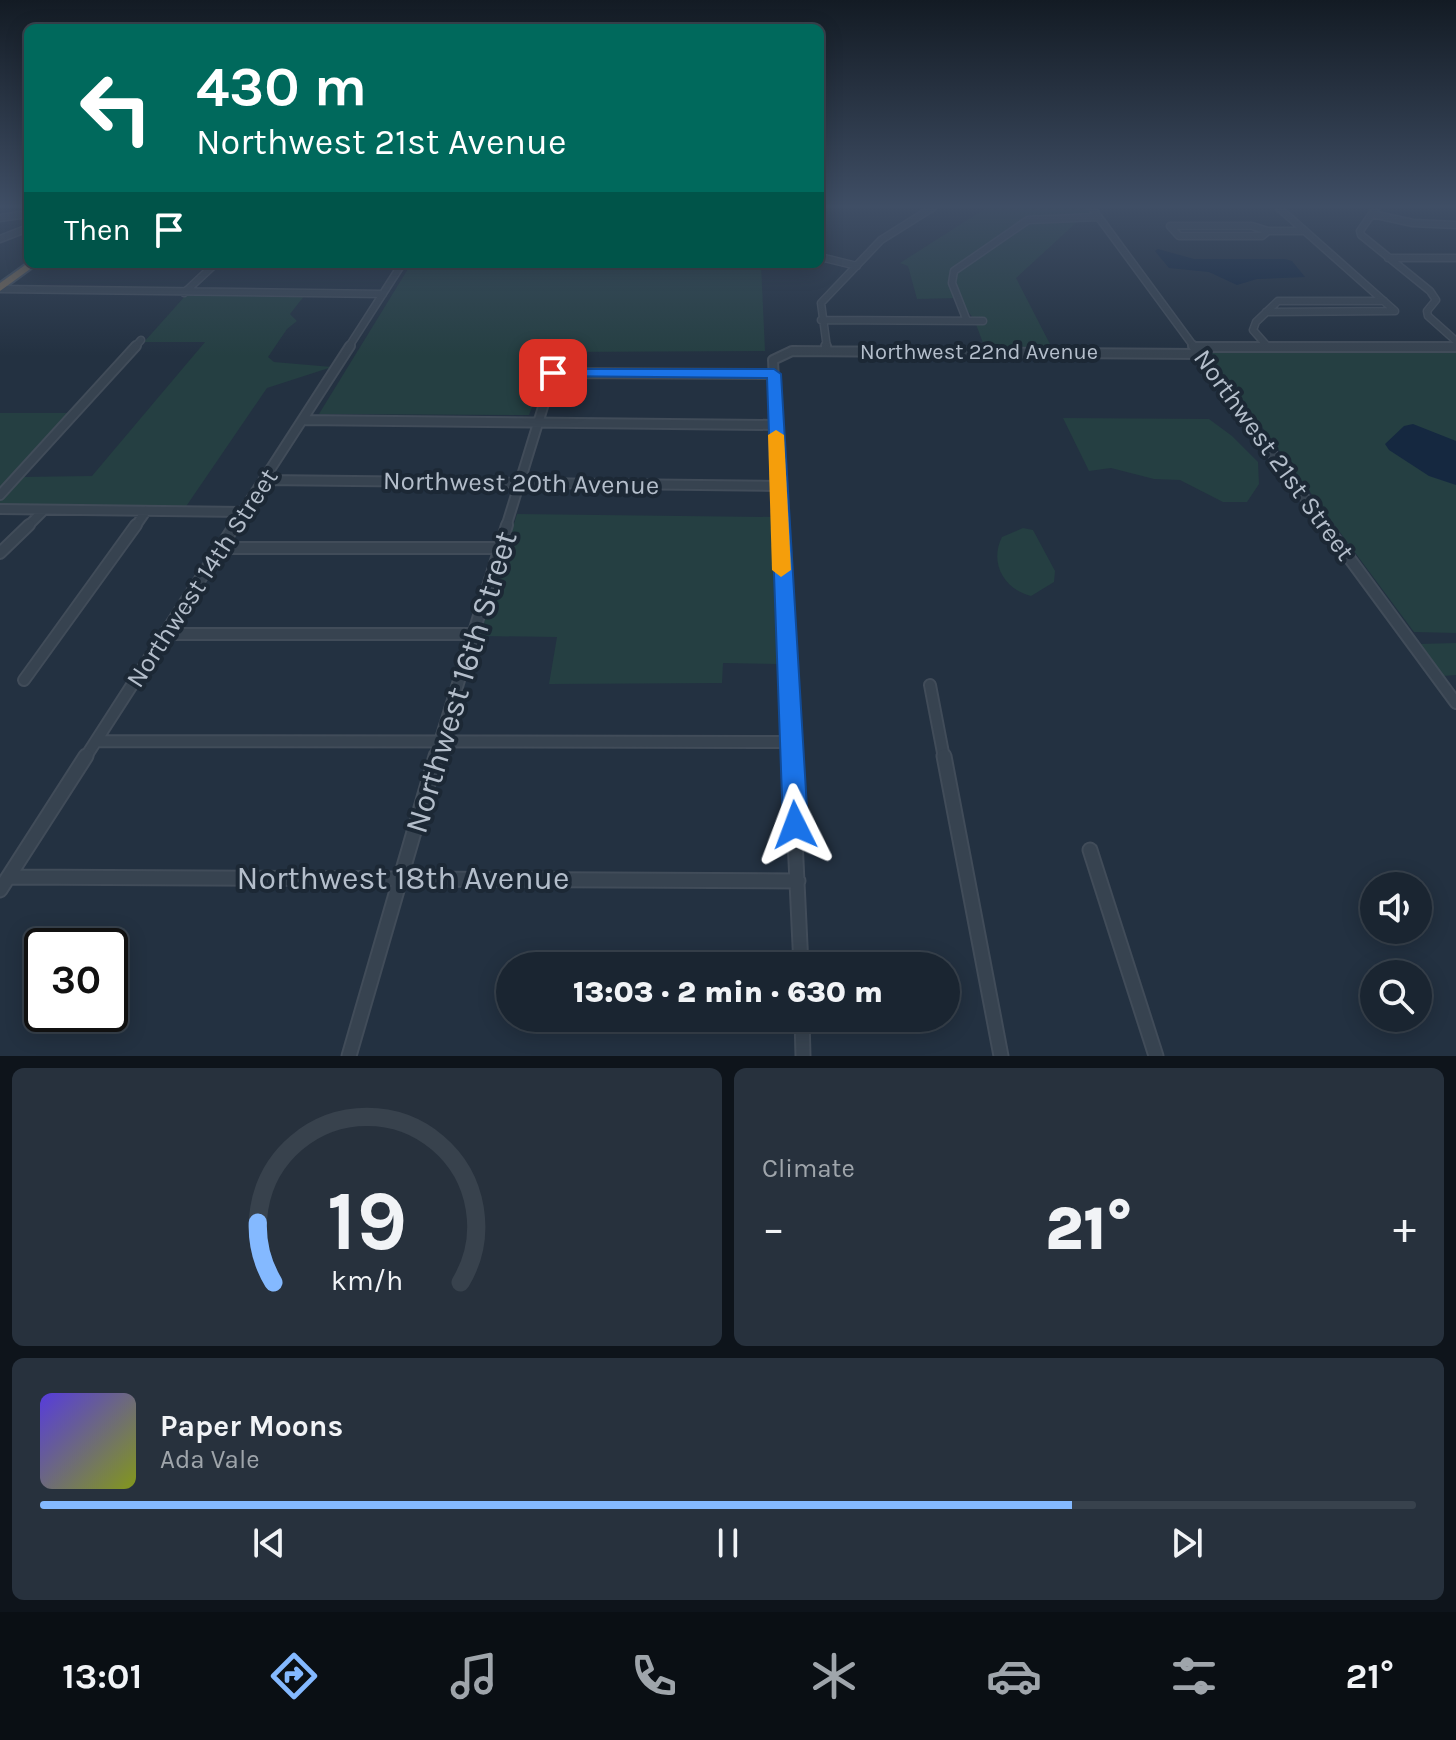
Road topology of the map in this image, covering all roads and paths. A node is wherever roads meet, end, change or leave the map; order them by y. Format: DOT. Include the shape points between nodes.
graph roads {
  1 [pos="865,257"];
  2 [pos="973,257"];
  3 [pos="1128,257"];
  4 [pos="1335,257"];
  5 [pos="824,258"];
  6 [pos="1388,258"];
  7 [pos="1456,258"];
  8 [pos="24,260"];
  9 [pos="857,266"];
  10 [pos="27,268"];
  11 [pos="211,268"];
  12 [pos="399,268"];
  13 [pos="0,278"];
  14 [pos="0,289"];
  15 [pos="184,293"];
  16 [pos="383,294"];
  17 [pos="1384,301"];
  18 [pos="1266,312"];
  19 [pos="821,320"];
  20 [pos="967,321"];
  21 [pos="983,321"];
  22 [pos="141,340"];
  23 [pos="1456,341"];
  24 [pos="1268,347"];
  25 [pos="1456,347"];
  26 [pos="1198,350"];
  27 [pos="827,351"];
  28 [pos="559,355"];
  29 [pos="553,373"];
  30 [pos="774,374"];
  31 [pos="303,420"];
  32 [pos="536,424"];
  33 [pos="775,425"];
  34 [pos="265,480"];
  35 [pos="522,481"];
  36 [pos="777,486"];
  37 [pos="0,495"];
  38 [pos="0,509"];
  39 [pos="44,510"];
  40 [pos="146,511"];
  41 [pos="244,512"];
  42 [pos="221,548"];
  43 [pos="502,548"];
  44 [pos="0,553"];
  45 [pos="165,634"];
  46 [pos="474,634"];
  47 [pos="24,680"];
  48 [pos="930,685"];
  49 [pos="1456,703"];
  50 [pos="96,741"];
  51 [pos="440,742"];
  52 [pos="791,742"];
  53 [pos="1090,850"];
  54 [pos="9,877"];
  55 [pos="401,878"];
  56 [pos="798,881"];
  57 [pos="0,890"];
  58 [pos="801,952"];
  59 [pos="802,1032"];
  60 [pos="349,1056"];
  61 [pos="803,1056"];
  62 [pos="1001,1056"];
  63 [pos="1156,1056"];
  1 -- 9 [label="street"];
  2 -- 20 [label="street" via="954,271 952,283"];
  3 -- 26 [label="street, Northwest 21st Street"];
  4 -- 17 [label="street"];
  5 -- 9 [label="street"];
  6 -- 7 [label="street"];
  6 -- 23 [label="street" via="1430,291 1436,300 1428,316"];
  8 -- 13 [label="highway"];
  9 -- 19 [label="street" via="821,303"];
  10 -- 14 [label="highway"];
  11 -- 15 [label="street"];
  12 -- 16 [label="street, Northwest 14th Street"];
  14 -- 15 [label="street"];
  15 -- 16 [label="street"];
  16 -- 31 [label="street, Northwest 14th Street"];
  17 -- 18 [label="street" via="1278,301"];
  17 -- 18 [label="street" via="1394,312"];
  18 -- 24 [label="street" via="1253,330"];
  19 -- 20 [label="street"];
  19 -- 27 [label="street"];
  20 -- 21 [label="street"];
  22 -- 37 [label="street"];
  24 -- 25 [label="street, Northwest 22nd Avenue"];
  24 -- 26 [label="street, Northwest 22nd Avenue"];
  26 -- 27 [label="street, Northwest 22nd Avenue"];
  26 -- 49 [label="street, Northwest 21st Street"];
  27 -- 30 [label="street, Northwest 22nd Avenue" via="781,355 773,360"];
  28 -- 29 [label="street, Northwest 16th Street"];
  29 -- 30 [label="street"];
  29 -- 32 [label="street, Northwest 16th Street"];
  30 -- 33 [label="street"];
  31 -- 32 [label="street"];
  31 -- 34 [label="street, Northwest 14th Street"];
  32 -- 33 [label="street"];
  32 -- 35 [label="street, Northwest 16th Street"];
  33 -- 36 [label="street"];
  34 -- 35 [label="street, Northwest 20th Avenue"];
  34 -- 41 [label="street, Northwest 14th Street"];
  35 -- 36 [label="street, Northwest 20th Avenue"];
  35 -- 43 [label="street, Northwest 16th Street"];
  36 -- 52 [label="street"];
  38 -- 39 [label="street"];
  39 -- 40 [label="street"];
  39 -- 44 [label="street"];
  40 -- 41 [label="street"];
  40 -- 47 [label="street"];
  41 -- 42 [label="street, Northwest 14th Street"];
  42 -- 43 [label="street"];
  42 -- 45 [label="street, Northwest 14th Street"];
  43 -- 46 [label="street, Northwest 16th Street"];
  45 -- 46 [label="street"];
  45 -- 50 [label="street, Northwest 14th Street"];
  46 -- 51 [label="street, Northwest 16th Street"];
  48 -- 62 [label="street"];
  50 -- 51 [label="street"];
  50 -- 54 [label="street, Northwest 14th Street"];
  51 -- 52 [label="street"];
  51 -- 55 [label="street, Northwest 16th Street"];
  52 -- 56 [label="street"];
  53 -- 63 [label="street"];
  54 -- 55 [label="street, Northwest 18th Avenue"];
  54 -- 57 [label="street, Northwest 14th Street"];
  55 -- 56 [label="street, Northwest 18th Avenue"];
  55 -- 60 [label="street, Northwest 16th Street"];
  56 -- 58 [label="street"];
  59 -- 61 [label="street"];
}
